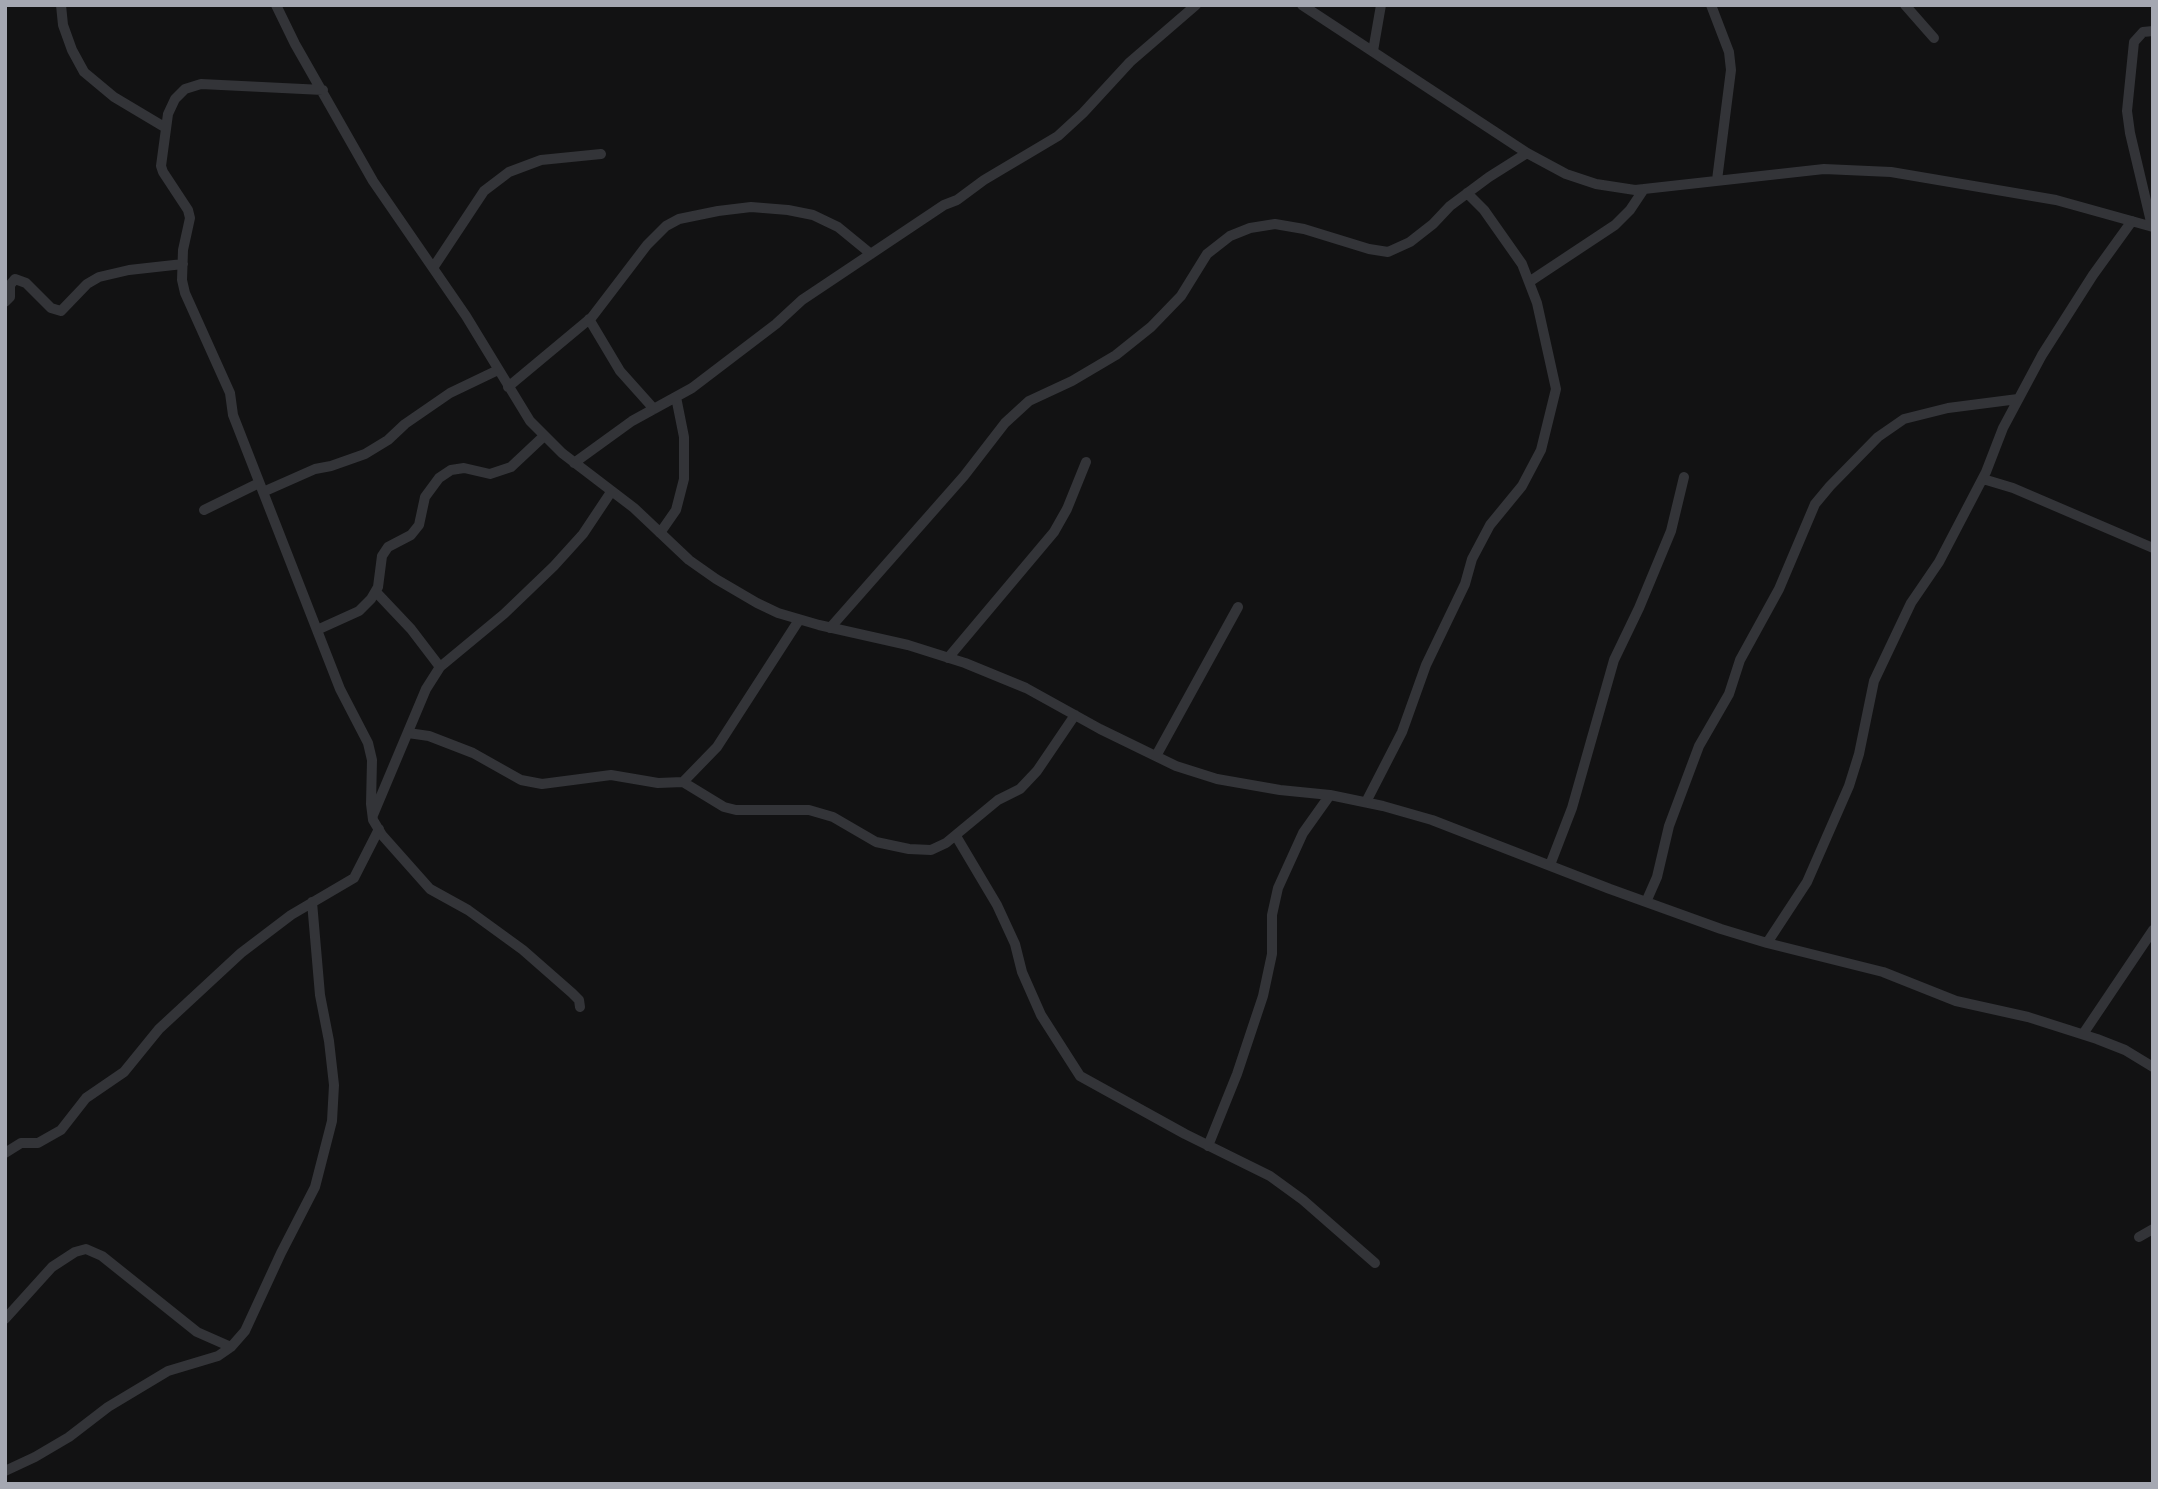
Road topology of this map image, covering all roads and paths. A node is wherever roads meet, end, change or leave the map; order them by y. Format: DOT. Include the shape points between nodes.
graph roads {
  1 [pos="61,5"];
  2 [pos="276,5"];
  3 [pos="1196,5"];
  4 [pos="1302,5"];
  5 [pos="1381,5"];
  6 [pos="1711,5"];
  7 [pos="1905,5"];
  8 [pos="2153,32"];
  9 [pos="1934,38"];
  10 [pos="1373,51"];
  11 [pos="323,90"];
  12 [pos="166,128"];
  13 [pos="1527,153"];
  14 [pos="601,154"];
  15 [pos="1717,180"];
  16 [pos="1644,188"];
  17 [pos="1468,193"];
  18 [pos="2132,221"];
  19 [pos="2152,227"];
  20 [pos="871,254"];
  21 [pos="183,264"];
  22 [pos="433,268"];
  23 [pos="1529,282"];
  24 [pos="5,302"];
  25 [pos="589,318"];
  26 [pos="498,370"];
  27 [pos="508,387"];
  28 [pos="676,397"];
  29 [pos="2018,400"];
  30 [pos="654,409"];
  31 [pos="544,436"];
  32 [pos="1086,462"];
  33 [pos="574,463"];
  34 [pos="1684,477"];
  35 [pos="1983,478"];
  36 [pos="261,487"];
  37 [pos="611,492"];
  38 [pos="204,510"];
  39 [pos="660,533"];
  40 [pos="2153,548"];
  41 [pos="376,592"];
  42 [pos="1238,607"];
  43 [pos="799,620"];
  44 [pos="830,628"];
  45 [pos="317,630"];
  46 [pos="948,658"];
  47 [pos="440,667"];
  48 [pos="1075,715"];
  49 [pos="408,733"];
  50 [pos="1156,756"];
  51 [pos="683,782"];
  52 [pos="1330,795"];
  53 [pos="1366,802"];
  54 [pos="372,816"];
  55 [pos="379,829"];
  56 [pos="956,836"];
  57 [pos="1550,865"];
  58 [pos="312,902"];
  59 [pos="1646,902"];
  60 [pos="2153,930"];
  61 [pos="1767,943"];
  62 [pos="580,1007"];
  63 [pos="2083,1034"];
  64 [pos="2152,1064"];
  65 [pos="1208,1146"];
  66 [pos="5,1153"];
  67 [pos="2153,1229"];
  68 [pos="2140,1237"];
  69 [pos="1375,1264"];
  70 [pos="5,1319"];
  71 [pos="231,1347"];
  72 [pos="5,1471"];
  1 -- 12 [label="street" via="63,25 84,72 114,97"];
  2 -- 11 [label="street"];
  3 -- 20 [label="street" via="1130,62 1058,135"];
  4 -- 10 [label="street"];
  5 -- 10 [label="street"];
  6 -- 15 [label="street" via="1731,70"];
  7 -- 9 [label="street"];
  8 -- 19 [label="street" via="2143,32 2134,43 2127,111"];
  10 -- 13 [label="street"];
  11 -- 12 [label="street" via="201,84 185,89 176,99"];
  11 -- 22 [label="street" via="373,181"];
  12 -- 21 [label="street" via="163,172 190,218"];
  13 -- 16 [label="street" via="1596,184"];
  13 -- 17 [label="street"];
  14 -- 22 [label="street" via="541,159 509,172 485,191"];
  15 -- 16 [label="street"];
  15 -- 18 [label="street" via="1824,169 1891,172 2056,200"];
  16 -- 23 [label="street" via="1615,225"];
  17 -- 23 [label="street" via="1522,264"];
  17 -- 44 [label="street" via="1410,242 1388,252 1275,224 1230,236 1207,254 1181,296 1151,327 1116,355 1030,401 1005,423"];
  18 -- 19 [label="street"];
  18 -- 29 [label="street" via="2085,286"];
  20 -- 25 [label="street" via="838,228 813,215 788,210 751,207 679,219 647,245"];
  20 -- 28 [label="street" via="802,300"];
  21 -- 24 [label="street" via="100,277 61,311 15,279"];
  21 -- 36 [label="street" via="185,293 230,393 233,415"];
  22 -- 26 [label="street"];
  23 -- 53 [label="street" via="1556,389 1541,450 1472,559 1402,732"];
  25 -- 27 [label="street"];
  25 -- 30 [label="street" via="615,365"];
  26 -- 27 [label="street"];
  26 -- 36 [label="street" via="450,393 365,454"];
  27 -- 31 [label="street"];
  28 -- 30 [label="street"];
  28 -- 39 [label="street" via="684,437 684,479 676,510"];
  29 -- 35 [label="street"];
  29 -- 59 [label="street" via="1948,408 1904,419 1878,437 1815,504 1779,589 1696,754"];
  30 -- 33 [label="street"];
  31 -- 33 [label="street"];
  31 -- 41 [label="street" via="511,467 490,474 464,468 439,478 425,497 419,525 382,556"];
  32 -- 46 [label="street" via="1054,532"];
  33 -- 37 [label="street"];
  34 -- 57 [label="street" via="1671,531 1614,660 1572,808"];
  35 -- 40 [label="street"];
  35 -- 61 [label="street" via="1939,562 1911,603 1874,681 1849,786 1807,882"];
  36 -- 38 [label="street"];
  36 -- 45 [label="street"];
  37 -- 39 [label="street"];
  37 -- 47 [label="street" via="554,566"];
  39 -- 43 [label="street" via="716,579"];
  41 -- 45 [label="street" via="359,611"];
  41 -- 47 [label="street"];
  42 -- 50 [label="street"];
  43 -- 44 [label="street"];
  43 -- 51 [label="street" via="717,747"];
  44 -- 46 [label="street"];
  45 -- 54 [label="street" via="368,743"];
  46 -- 48 [label="street" via="1026,688"];
  47 -- 49 [label="street"];
  48 -- 50 [label="street"];
  48 -- 56 [label="street" via="1020,789 998,800"];
  49 -- 51 [label="street" via="429,736 473,753 520,780 542,784 611,775"];
  49 -- 54 [label="street"];
  50 -- 52 [label="street" via="1217,779"];
  51 -- 56 [label="street" via="724,807 809,810 833,817 876,842 909,849 931,850"];
  52 -- 53 [label="street"];
  52 -- 65 [label="street" via="1303,833 1278,888 1263,996"];
  53 -- 57 [label="street" via="1432,820"];
  54 -- 55 [label="street"];
  55 -- 58 [label="street" via="354,878"];
  55 -- 62 [label="street" via="430,889 523,950 572,993"];
  56 -- 65 [label="street" via="997,905 1041,1015 1080,1076"];
  57 -- 59 [label="street"];
  58 -- 66 [label="street" via="241,953 159,1029 124,1072 86,1098 61,1130"];
  58 -- 71 [label="street" via="334,1084 332,1121 316,1187 245,1331"];
  59 -- 61 [label="street"];
  60 -- 63 [label="street"];
  61 -- 63 [label="street" via="1883,972 1956,1001"];
  63 -- 64 [label="street"];
  65 -- 69 [label="street" via="1270,1176"];
  67 -- 68 [label="street"];
  70 -- 71 [label="street" via="52,1267 86,1249 102,1256 197,1332"];
  71 -- 72 [label="street" via="207,1360 168,1371 69,1437"];
}
